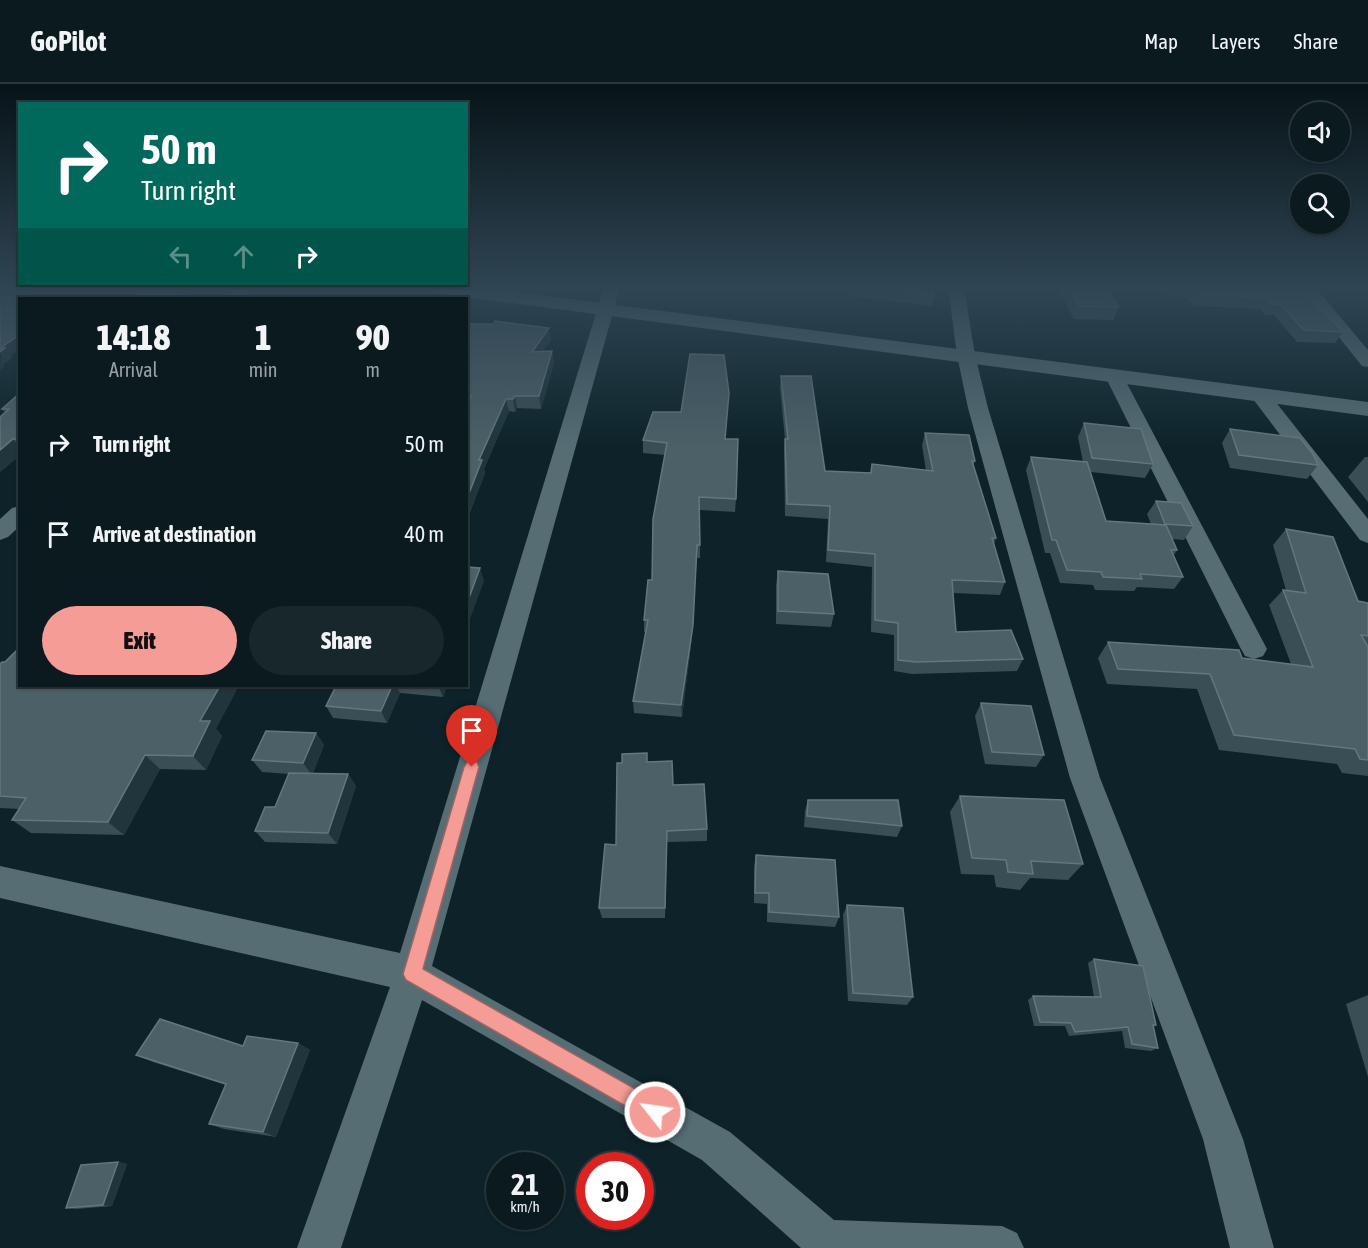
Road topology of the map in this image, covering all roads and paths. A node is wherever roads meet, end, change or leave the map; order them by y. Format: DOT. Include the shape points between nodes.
graph roads {
  1 [pos="595,341"];
  2 [pos="875,341"];
  3 [pos="964,341"];
  4 [pos="1351,341"];
  5 [pos="966,356"];
  6 [pos="1368,362"];
  7 [pos="1114,376"];
  8 [pos="1260,395"];
  9 [pos="1368,409"];
  10 [pos="18,515"];
  11 [pos="0,532"];
  12 [pos="1368,535"];
  13 [pos="1254,649"];
  14 [pos="0,882"];
  15 [pos="412,974"];
  16 [pos="826,1245"];
  17 [pos="319,1248"];
  18 [pos="1002,1248"];
  19 [pos="1252,1248"];
  1 -- 15 [label="street"];
  2 -- 5 [label="street"];
  3 -- 5 [label="street"];
  4 -- 6 [label="street"];
  5 -- 7 [label="street"];
  5 -- 19 [label="street" via="1085,778 1223,1138"];
  7 -- 8 [label="street"];
  7 -- 13 [label="street"];
  8 -- 9 [label="street"];
  8 -- 12 [label="street"];
  10 -- 11 [label="street"];
  14 -- 15 [label="street"];
  15 -- 16 [label="street" via="716,1146"];
  15 -- 17 [label="street"];
  16 -- 18 [label="street"];
}
